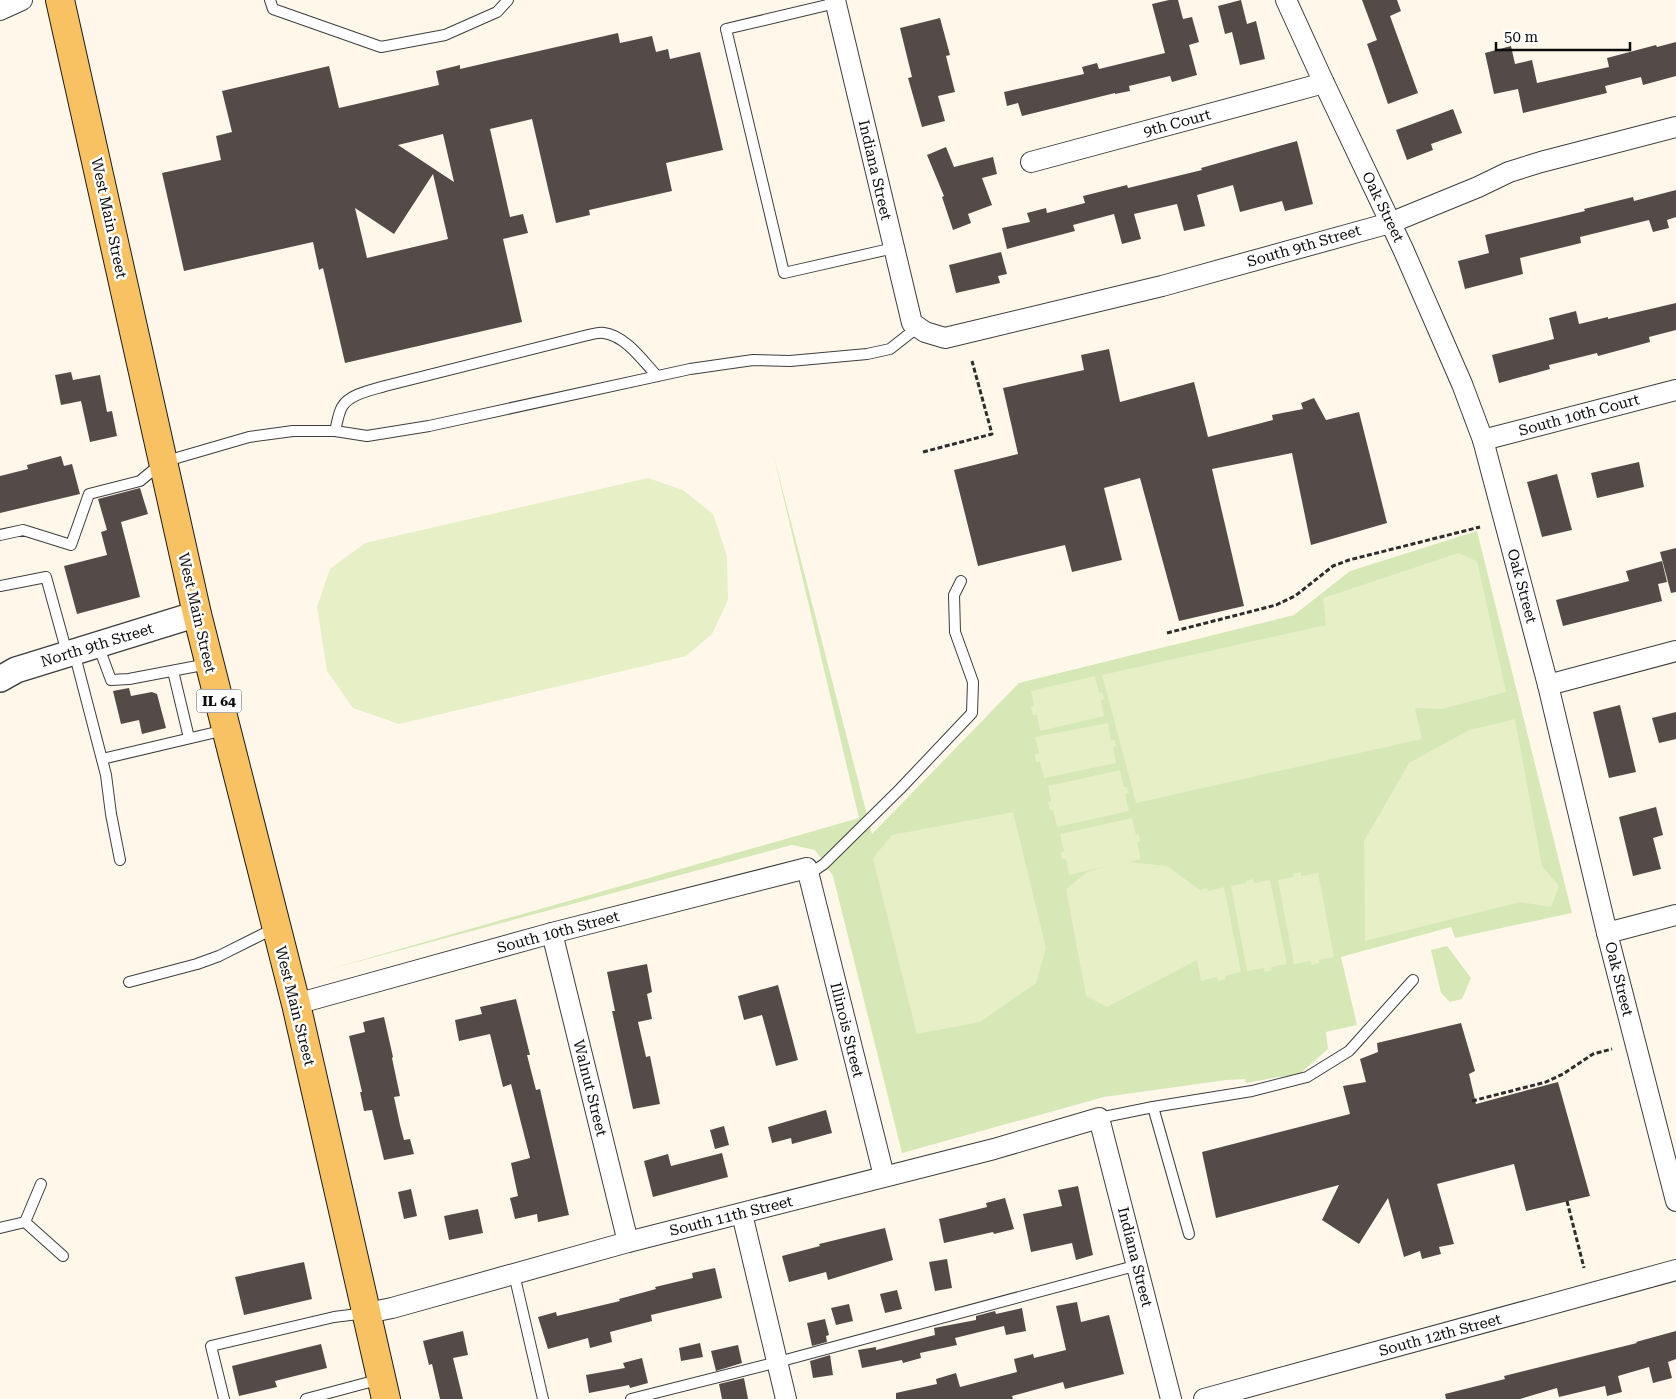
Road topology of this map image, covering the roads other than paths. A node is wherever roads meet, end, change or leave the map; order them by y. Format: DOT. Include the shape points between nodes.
graph roads {
  1 [pos="22,0"];
  2 [pos="60,0"];
  3 [pos="270,0"];
  4 [pos="508,0"];
  5 [pos="1286,0"];
  6 [pos="835,2"];
  7 [pos="0,10"];
  8 [pos="1324,83"];
  9 [pos="1676,127"];
  10 [pos="1031,162"];
  11 [pos="1390,223"];
  12 [pos="894,248"];
  13 [pos="922,330"];
  14 [pos="657,376"];
  15 [pos="1676,390"];
  16 [pos="335,431"];
  17 [pos="1483,440"];
  18 [pos="162,462"];
  19 [pos="0,535"];
  20 [pos="962,581"];
  21 [pos="0,586"];
  22 [pos="197,614"];
  23 [pos="98,645"];
  24 [pos="1676,651"];
  25 [pos="70,653"];
  26 [pos="209,664"];
  27 [pos="173,671"];
  28 [pos="0,679"];
  29 [pos="1548,685"];
  30 [pos="226,730"];
  31 [pos="190,738"];
  32 [pos="102,759"];
  33 [pos="120,860"];
  34 [pos="809,879"];
  35 [pos="1676,915"];
  36 [pos="276,928"];
  37 [pos="552,933"];
  38 [pos="1607,934"];
  39 [pos="1413,980"];
  40 [pos="129,982"];
  41 [pos="296,1004"];
  42 [pos="1153,1106"];
  43 [pos="1097,1119"];
  44 [pos="884,1176"];
  45 [pos="41,1184"];
  46 [pos="1676,1201"];
  47 [pos="742,1214"];
  48 [pos="25,1222"];
  49 [pos="0,1228"];
  50 [pos="1189,1234"];
  51 [pos="628,1242"];
  52 [pos="63,1256"];
  53 [pos="1138,1265"];
  54 [pos="1676,1270"];
  55 [pos="514,1274"];
  56 [pos="366,1313"];
  57 [pos="778,1362"];
  58 [pos="384,1389"];
  59 [pos="224,1399"];
  60 [pos="306,1399"];
  61 [pos="543,1399"];
  62 [pos="631,1399"];
  63 [pos="786,1399"];
  64 [pos="1171,1399"];
  65 [pos="1204,1399"];
  1 -- 7 [label="street"];
  2 -- 18 [label="main road, West Main Street / IL 64"];
  3 -- 4 [label="lane" via="273,9 381,46 445,35 497,12"];
  5 -- 8 [label="street, Oak Street"];
  6 -- 12 [label="street, Indiana Street"];
  6 -- 12 [label="lane" via="726,29 784,273"];
  8 -- 10 [label="street, 9th Court"];
  8 -- 11 [label="street, Oak Street"];
  9 -- 11 [label="street, South 9th Street" via="1509,172"];
  11 -- 13 [label="street, South 9th Street" via="1162,286 946,338"];
  11 -- 17 [label="street, Oak Street" via="1462,384"];
  12 -- 13 [label="street, Indiana Street" via="912,323"];
  13 -- 14 [label="lane" via="890,349 867,354 790,361 753,360"];
  14 -- 16 [label="lane" via="429,426 367,436"];
  14 -- 16 [label="lane" via="635,351 616,336 603,332 588,334 350,398 342,406"];
  15 -- 17 [label="street, South 10th Court"];
  16 -- 18 [label="lane" via="293,431 249,437"];
  17 -- 29 [label="street, Oak Street"];
  18 -- 19 [label="lane" via="140,481 89,494 71,545 23,530"];
  18 -- 22 [label="main road, West Main Street / IL 64"];
  20 -- 34 [label="lane" via="954,595 955,632 973,682 972,713"];
  21 -- 25 [label="lane" via="46,576"];
  22 -- 23 [label="street, North 9th Street"];
  22 -- 26 [label="main road, West Main Street / IL 64"];
  23 -- 25 [label="street, North 9th Street"];
  23 -- 27 [label="lane" via="111,680"];
  24 -- 29 [label="street"];
  25 -- 28 [label="street, North 9th Street" via="16,670"];
  25 -- 32 [label="lane"];
  26 -- 27 [label="lane"];
  26 -- 30 [label="main road, West Main Street / IL 64"];
  27 -- 31 [label="lane"];
  29 -- 38 [label="street, Oak Street"];
  30 -- 31 [label="lane"];
  30 -- 36 [label="main road, West Main Street / IL 64"];
  31 -- 32 [label="lane"];
  32 -- 33 [label="lane"];
  34 -- 37 [label="street, South 10th Street" via="806,868"];
  34 -- 44 [label="street, Illinois Street"];
  35 -- 38 [label="street"];
  36 -- 40 [label="lane" via="219,956"];
  36 -- 41 [label="main road, West Main Street / IL 64"];
  37 -- 41 [label="street, South 10th Street"];
  37 -- 51 [label="street, Walnut Street"];
  38 -- 46 [label="street, Oak Street"];
  39 -- 42 [label="lane" via="1348,1051 1307,1077 1252,1091"];
  41 -- 56 [label="main road, West Main Street / IL 64"];
  42 -- 43 [label="lane"];
  42 -- 50 [label="lane"];
  43 -- 44 [label="street, South 11th Street"];
  43 -- 53 [label="street, Indiana Street"];
  44 -- 47 [label="street, South 11th Street"];
  45 -- 48 [label="lane"];
  47 -- 51 [label="street, South 11th Street"];
  47 -- 57 [label="street"];
  48 -- 49 [label="lane"];
  48 -- 52 [label="lane"];
  51 -- 55 [label="street, South 11th Street"];
  53 -- 57 [label="lane"];
  53 -- 64 [label="street, Indiana Street"];
  54 -- 65 [label="street, South 12th Street"];
  55 -- 56 [label="street, South 11th Street"];
  55 -- 61 [label="lane"];
  56 -- 58 [label="main road, West Main Street / IL 64"];
  56 -- 59 [label="lane" via="334,1317 211,1346"];
  57 -- 62 [label="lane"];
  57 -- 63 [label="street"];
  58 -- 60 [label="lane"];
}
